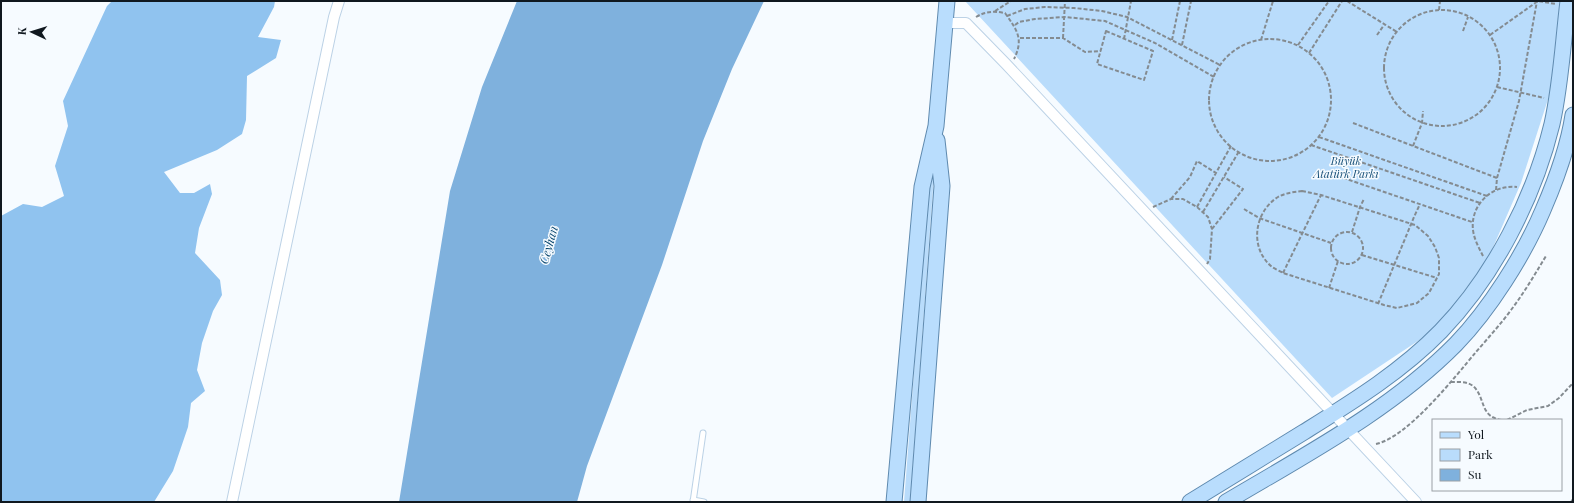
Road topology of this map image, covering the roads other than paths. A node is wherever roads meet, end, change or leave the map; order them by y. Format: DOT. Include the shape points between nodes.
graph roads {
  1 [pos="339,1"];
  2 [pos="947,1"];
  3 [pos="1568,4"];
  4 [pos="945,23"];
  5 [pos="1573,115"];
  6 [pos="936,126"];
  7 [pos="1334,413"];
  8 [pos="1348,429"];
  9 [pos="703,433"];
  10 [pos="693,501"];
  11 [pos="232,502"];
  12 [pos="704,502"];
  13 [pos="894,502"];
  14 [pos="918,502"];
  15 [pos="1190,502"];
  16 [pos="1226,502"];
  17 [pos="1416,502"];
  1 -- 11 [label="street"];
  2 -- 4 [label="main road"];
  3 -- 7 [label="main road" via="1552,124 1534,181 1504,245 1485,275 1441,331 1386,379"];
  4 -- 6 [label="main road"];
  4 -- 7 [label="street" via="966,23"];
  5 -- 8 [label="main road" via="1564,155 1536,227 1502,285 1456,344 1401,392"];
  6 -- 13 [label="main road" via="922,187"];
  6 -- 14 [label="main road" via="942,186"];
  7 -- 8 [label="street"];
  7 -- 15 [label="main road"];
  8 -- 16 [label="main road"];
  8 -- 17 [label="street"];
  9 -- 10 [label="lane"];
  10 -- 12 [label="lane"];
}
